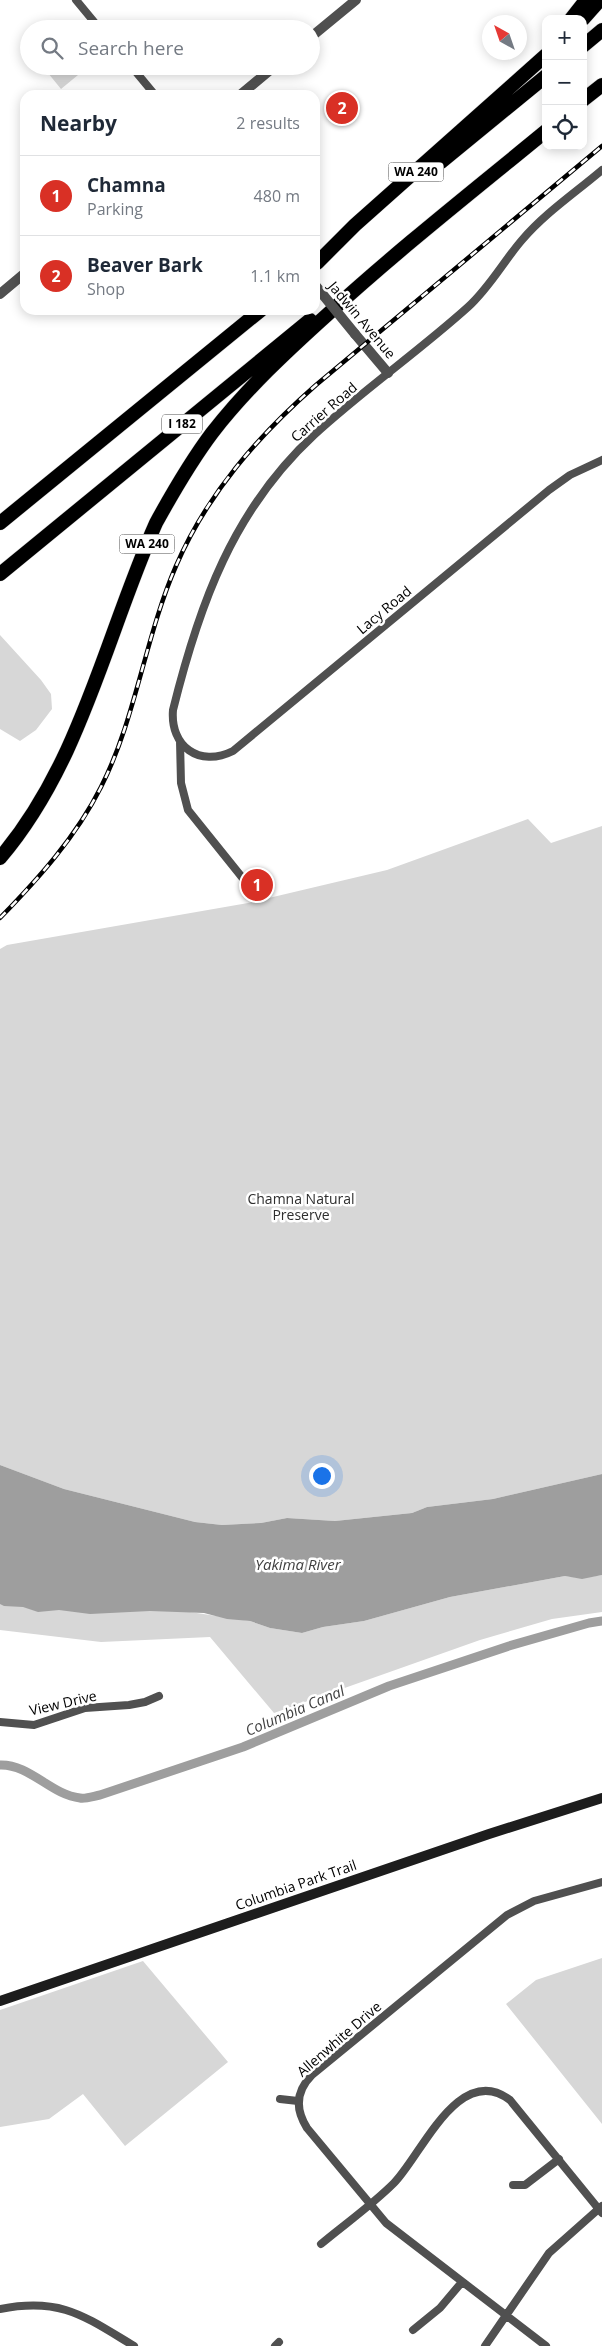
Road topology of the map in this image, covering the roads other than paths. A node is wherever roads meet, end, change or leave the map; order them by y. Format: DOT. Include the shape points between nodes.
graph roads {
  1 [pos="76,0"];
  2 [pos="356,0"];
  3 [pos="586,0"];
  4 [pos="600,0"];
  5 [pos="573,15"];
  6 [pos="587,15"];
  7 [pos="93,20"];
  8 [pos="320,29"];
  9 [pos="602,30"];
  10 [pos="587,43"];
  11 [pos="542,54"];
  12 [pos="542,60"];
  13 [pos="139,75"];
  14 [pos="264,75"];
  15 [pos="542,79"];
  16 [pos="518,82"];
  17 [pos="602,85"];
  18 [pos="152,90"];
  19 [pos="246,90"];
  20 [pos="587,97"];
  21 [pos="542,134"];
  22 [pos="602,170"];
  23 [pos="320,260"];
  24 [pos="320,261"];
  25 [pos="20,277"];
  26 [pos="367,278"];
  27 [pos="320,291"];
  28 [pos="0,294"];
  29 [pos="320,313"];
  30 [pos="254,315"];
  31 [pos="317,315"];
  32 [pos="388,373"];
  33 [pos="602,460"];
  34 [pos="0,523"];
  35 [pos="0,574"];
  36 [pos="180,741"];
  37 [pos="0,858"];
  38 [pos="257,896"];
  39 [pos="159,1696"];
  40 [pos="0,1722"];
  41 [pos="602,1798"];
  42 [pos="602,1882"];
  43 [pos="0,2001"];
  44 [pos="280,2099"];
  45 [pos="298,2101"];
  46 [pos="559,2159"];
  47 [pos="513,2185"];
  48 [pos="369,2204"];
  49 [pos="601,2209"];
  50 [pos="321,2244"];
  51 [pos="462,2282"];
  52 [pos="0,2310"];
  53 [pos="506,2316"];
  54 [pos="414,2330"];
  55 [pos="134,2346"];
  56 [pos="486,2346"];
  57 [pos="546,2346"];
  1 -- 7 [label="street"];
  2 -- 8 [label="street"];
  3 -- 5 [label="highway"];
  4 -- 6 [label="highway"];
  9 -- 10 [label="highway"];
  11 -- 16 [label="highway"];
  12 -- 16 [label="highway, WA 240"];
  13 -- 18 [label="street"];
  14 -- 19 [label="street"];
  15 -- 24 [label="highway"];
  16 -- 23 [label="highway, WA 240"];
  17 -- 20 [label="highway"];
  21 -- 26 [label="highway, I 182"];
  22 -- 32 [label="street, Carrier Road" via="529,232 474,302"];
  25 -- 28 [label="street"];
  26 -- 29 [label="highway, I 182"];
  26 -- 37 [label="highway, WA 240" via="243,396 212,433 172,492 142,554 63,759 33,815"];
  27 -- 32 [label="street, Jadwin Avenue, bridge"];
  30 -- 34 [label="highway, I 182"];
  31 -- 35 [label="highway, I 182"];
  32 -- 36 [label="street, Carrier Road" via="293,456 238,530 209,590 175,703 173,720"];
  33 -- 36 [label="street, Lacy Road" via="570,474 549,490 232,751 205,757 193,753"];
  36 -- 38 [label="street, Carrier Road" via="181,783 188,810"];
  39 -- 40 [label="street, View Drive" via="129,1705 85,1708 34,1725"];
  41 -- 43 [label="main road, Columbia Park Trail"];
  42 -- 45 [label="street, Allenwhite Drive" via="534,1901 508,1915 312,2075 302,2086"];
  44 -- 45 [label="street"];
  45 -- 48 [label="street" via="307,2128"];
  46 -- 47 [label="street" via="525,2185"];
  46 -- 48 [label="street" via="510,2100 490,2088 468,2096 443,2116 396,2181"];
  46 -- 49 [label="street"];
  48 -- 50 [label="street"];
  48 -- 51 [label="street" via="396,2232"];
  49 -- 53 [label="street" via="553,2248"];
  51 -- 53 [label="street"];
  51 -- 54 [label="street" via="440,2308"];
  52 -- 55 [label="street" via="37,2304 66,2310 82,2315"];
  53 -- 56 [label="street"];
  53 -- 57 [label="street"];
}
